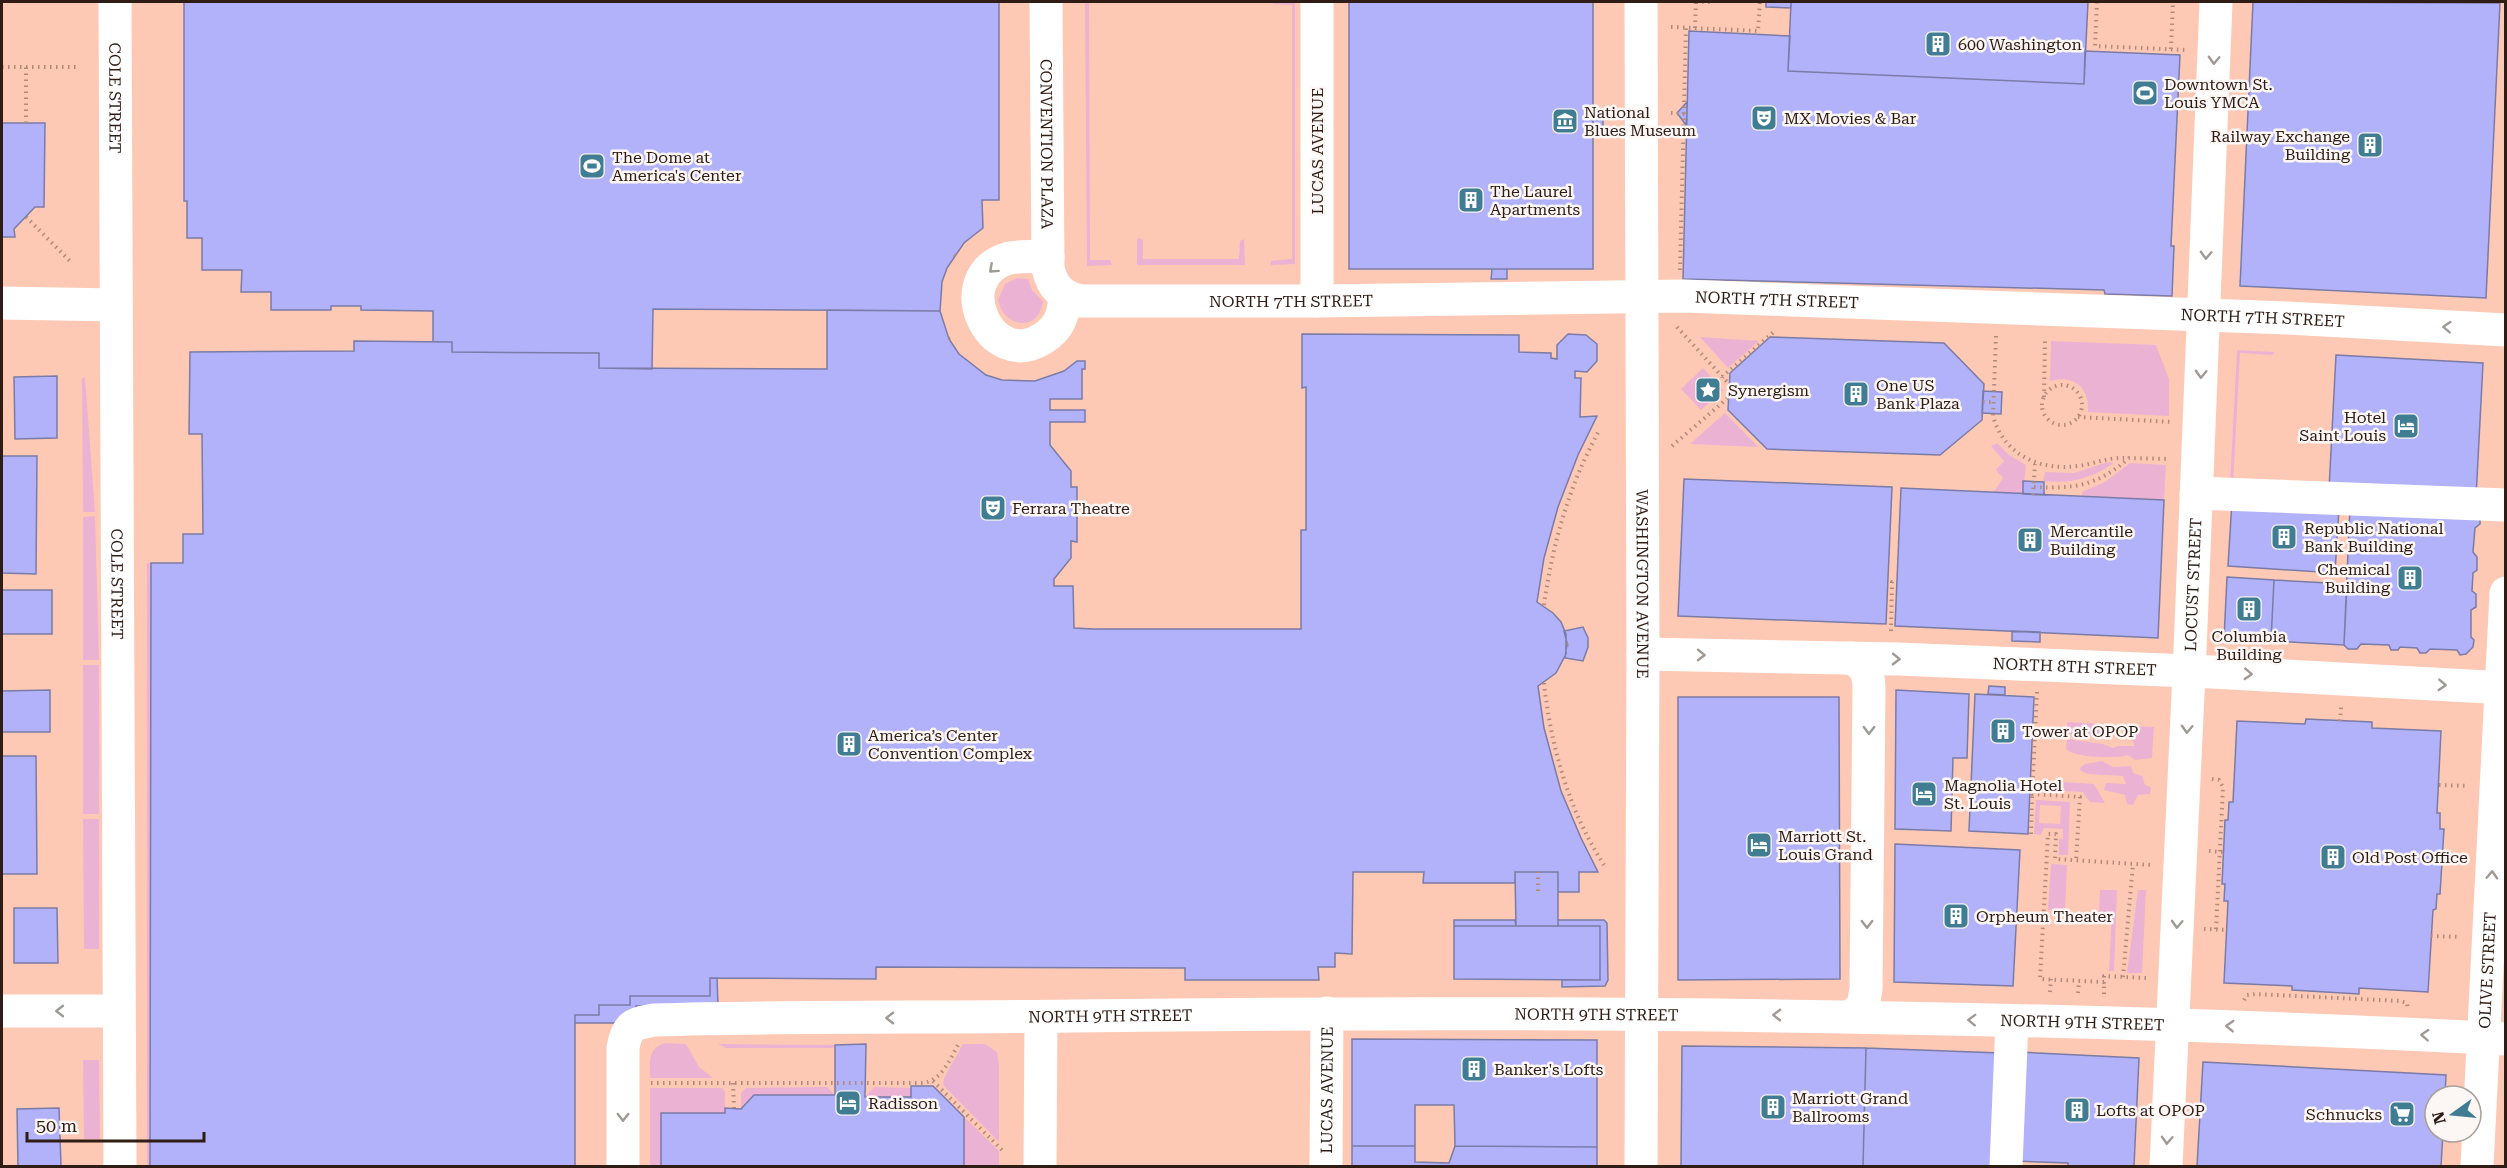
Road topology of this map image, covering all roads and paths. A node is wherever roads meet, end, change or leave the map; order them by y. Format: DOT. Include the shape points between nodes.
graph roads {
  1 [pos="115,2"];
  2 [pos="1046,2"];
  3 [pos="1317,2"];
  4 [pos="1641,2"];
  5 [pos="1696,2"];
  6 [pos="1713,2"];
  7 [pos="1760,2"];
  8 [pos="2097,2"];
  9 [pos="2173,2"];
  10 [pos="2216,2"];
  11 [pos="1671,27"];
  12 [pos="1686,28"];
  13 [pos="1695,28"];
  14 [pos="2171,49"];
  15 [pos="2187,50"];
  16 [pos="2,67"];
  17 [pos="26,67"];
  18 [pos="79,67"];
  19 [pos="1671,113"];
  20 [pos="1685,114"];
  21 [pos="26,123"];
  22 [pos="26,217"];
  23 [pos="70,262"];
  24 [pos="1680,272"];
  25 [pos="1056,280"];
  26 [pos="1642,297"];
  27 [pos="1317,301"];
  28 [pos="2,303"];
  29 [pos="116,305"];
  30 [pos="2204,315"];
  31 [pos="1677,327"];
  32 [pos="1776,330"];
  33 [pos="2505,330"];
  34 [pos="1996,336"];
  35 [pos="2045,338"];
  36 [pos="1722,377"];
  37 [pos="1729,384"];
  38 [pos="1729,397"];
  39 [pos="2043,398"];
  40 [pos="1983,402"];
  41 [pos="1993,402"];
  42 [pos="2078,417"];
  43 [pos="2173,422"];
  44 [pos="1600,429"];
  45 [pos="1672,446"];
  46 [pos="2129,458"];
  47 [pos="2170,459"];
  48 [pos="2035,464"];
  49 [pos="2034,487"];
  50 [pos="2196,493"];
  51 [pos="2033,495"];
  52 [pos="2505,505"];
  53 [pos="1897,582"];
  54 [pos="2505,593"];
  55 [pos="1544,605"];
  56 [pos="1891,631"];
  57 [pos="1567,645"];
  58 [pos="1573,645"];
  59 [pos="1643,654"];
  60 [pos="1851,658"];
  61 [pos="2189,671"];
  62 [pos="1544,683"];
  63 [pos="2504,688"];
  64 [pos="2037,691"];
  65 [pos="2340,713"];
  66 [pos="2340,721"];
  67 [pos="2211,779"];
  68 [pos="2439,785"];
  69 [pos="2473,786"];
  70 [pos="2032,794"];
  71 [pos="2031,834"];
  72 [pos="2211,851"];
  73 [pos="2222,851"];
  74 [pos="2076,861"];
  75 [pos="2442,862"];
  76 [pos="2469,862"];
  77 [pos="2133,864"];
  78 [pos="1604,865"];
  79 [pos="2152,865"];
  80 [pos="1538,872"];
  81 [pos="1538,891"];
  82 [pos="2203,929"];
  83 [pos="2216,930"];
  84 [pos="2227,930"];
  85 [pos="2431,936"];
  86 [pos="2465,937"];
  87 [pos="2123,977"];
  88 [pos="2146,978"];
  89 [pos="2050,979"];
  90 [pos="2079,981"];
  91 [pos="2104,982"];
  92 [pos="2104,991"];
  93 [pos="2050,992"];
  94 [pos="2078,993"];
  95 [pos="2400,1000"];
  96 [pos="2243,1003"];
  97 [pos="2,1011"];
  98 [pos="119,1011"];
  99 [pos="1327,1013"];
  100 [pos="1642,1013"];
  101 [pos="1852,1016"];
  102 [pos="1041,1017"];
  103 [pos="2012,1021"];
  104 [pos="2172,1023"];
  105 [pos="955,1029"];
  106 [pos="2494,1038"];
  107 [pos="933,1081"];
  108 [pos="645,1083"];
  109 [pos="733,1083"];
  110 [pos="734,1108"];
  111 [pos="1002,1150"];
  112 [pos="120,1167"];
  113 [pos="623,1167"];
  114 [pos="1040,1167"];
  115 [pos="1326,1167"];
  116 [pos="1641,1167"];
  117 [pos="2006,1167"];
  118 [pos="2166,1167"];
  119 [pos="2477,1167"];
  1 -- 29 [label="street, COLE STREET"];
  2 -- 25 [label="street, CONVENTION PLAZA"];
  3 -- 27 [label="street, LUCAS AVENUE"];
  4 -- 26 [label="street, WASHINGTON AVENUE"];
  5 -- 6 [label="path"];
  5 -- 13 [label="path"];
  7 -- 13 [label="path" via="1758,31"];
  8 -- 14 [label="path" via="2095,46"];
  9 -- 14 [label="path"];
  10 -- 30 [label="street, LOCUST STREET, one-way"];
  11 -- 12 [label="path"];
  12 -- 13 [label="path"];
  12 -- 20 [label="path"];
  14 -- 15 [label="path"];
  16 -- 17 [label="path"];
  17 -- 18 [label="path"];
  17 -- 21 [label="path"];
  19 -- 20 [label="path"];
  20 -- 24 [label="path"];
  22 -- 23 [label="path"];
  25 -- 27 [label="street, NORTH 7TH STREET" via="1081,301"];
  26 -- 27 [label="street, NORTH 7TH STREET"];
  26 -- 30 [label="street, NORTH 7TH STREET"];
  26 -- 59 [label="street, WASHINGTON AVENUE"];
  28 -- 29 [label="street"];
  29 -- 98 [label="street, COLE STREET"];
  33 -- 30 [label="street, NORTH 7TH STREET, one-way"];
  30 -- 50 [label="street, LOCUST STREET, one-way"];
  31 -- 36 [label="path"];
  32 -- 36 [label="path"];
  34 -- 41 [label="path"];
  35 -- 39 [label="path"];
  36 -- 37 [label="path"];
  38 -- 45 [label="path"];
  39 -- 42 [label="path" via="2043,411 2055,424 2068,424"];
  39 -- 42 [label="path" via="2052,388 2072,388 2082,405"];
  40 -- 41 [label="path"];
  41 -- 48 [label="path" via="2000,436"];
  42 -- 43 [label="path"];
  44 -- 55 [label="path" via="1567,500"];
  46 -- 47 [label="path"];
  46 -- 48 [label="path" via="2110,457 2067,467"];
  46 -- 49 [label="path" via="2089,484"];
  48 -- 49 [label="path"];
  49 -- 51 [label="path"];
  50 -- 52 [label="street"];
  50 -- 61 [label="street, LOCUST STREET"];
  53 -- 56 [label="path" via="1892,582"];
  54 -- 63 [label="street, OLIVE STREET"];
  57 -- 58 [label="path"];
  59 -- 60 [label="street, NORTH 8TH STREET, one-way"];
  59 -- 100 [label="street, WASHINGTON AVENUE"];
  60 -- 61 [label="street, NORTH 8TH STREET, one-way"];
  60 -- 101 [label="street, one-way" via="1868,672 1869,689 1866,989 1863,1006"];
  61 -- 63 [label="street, NORTH 8TH STREET, one-way"];
  61 -- 104 [label="street, LOCUST STREET, one-way"];
  62 -- 78 [label="path" via="1567,790"];
  106 -- 63 [label="street, OLIVE STREET, one-way"];
  64 -- 70 [label="path"];
  65 -- 66 [label="path"];
  67 -- 73 [label="path" via="2219,780 2223,787"];
  68 -- 69 [label="path"];
  70 -- 71 [label="path"];
  70 -- 74 [label="path" via="2080,796"];
  72 -- 73 [label="path"];
  73 -- 83 [label="path"];
  74 -- 77 [label="path"];
  74 -- 89 [label="path" via="2055,859 2056,834 2048,834 2040,979"];
  75 -- 76 [label="path"];
  77 -- 79 [label="path"];
  77 -- 87 [label="path"];
  80 -- 81 [label="path"];
  82 -- 83 [label="path"];
  83 -- 84 [label="path"];
  85 -- 86 [label="path"];
  87 -- 88 [label="path"];
  87 -- 91 [label="path" via="2104,976"];
  89 -- 90 [label="path"];
  89 -- 93 [label="path"];
  90 -- 91 [label="path"];
  90 -- 94 [label="path"];
  91 -- 92 [label="path"];
  95 -- 96 [label="path" via="2251,994 2245,996"];
  98 -- 97 [label="street, one-way"];
  98 -- 112 [label="street, COLE STREET"];
  99 -- 100 [label="street, NORTH 9TH STREET"];
  99 -- 102 [label="street, NORTH 9TH STREET"];
  99 -- 115 [label="street, LUCAS AVENUE"];
  101 -- 100 [label="street, NORTH 9TH STREET, one-way"];
  100 -- 116 [label="street, WASHINGTON AVENUE"];
  103 -- 101 [label="street, NORTH 9TH STREET, one-way"];
  102 -- 105 [label="street, NORTH 9TH STREET"];
  102 -- 114 [label="street"];
  103 -- 104 [label="street, NORTH 9TH STREET"];
  103 -- 117 [label="street"];
  106 -- 104 [label="street, NORTH 9TH STREET, one-way"];
  104 -- 118 [label="street, LOCUST STREET, one-way"];
  105 -- 107 [label="path" via="948,1064"];
  105 -- 113 [label="street, NORTH 9TH STREET, one-way" via="687,1019 636,1023 626,1033 623,1048"];
  106 -- 119 [label="street, OLIVE STREET"];
  107 -- 109 [label="path"];
  107 -- 111 [label="path"];
  108 -- 109 [label="path"];
  109 -- 110 [label="path"];
}
